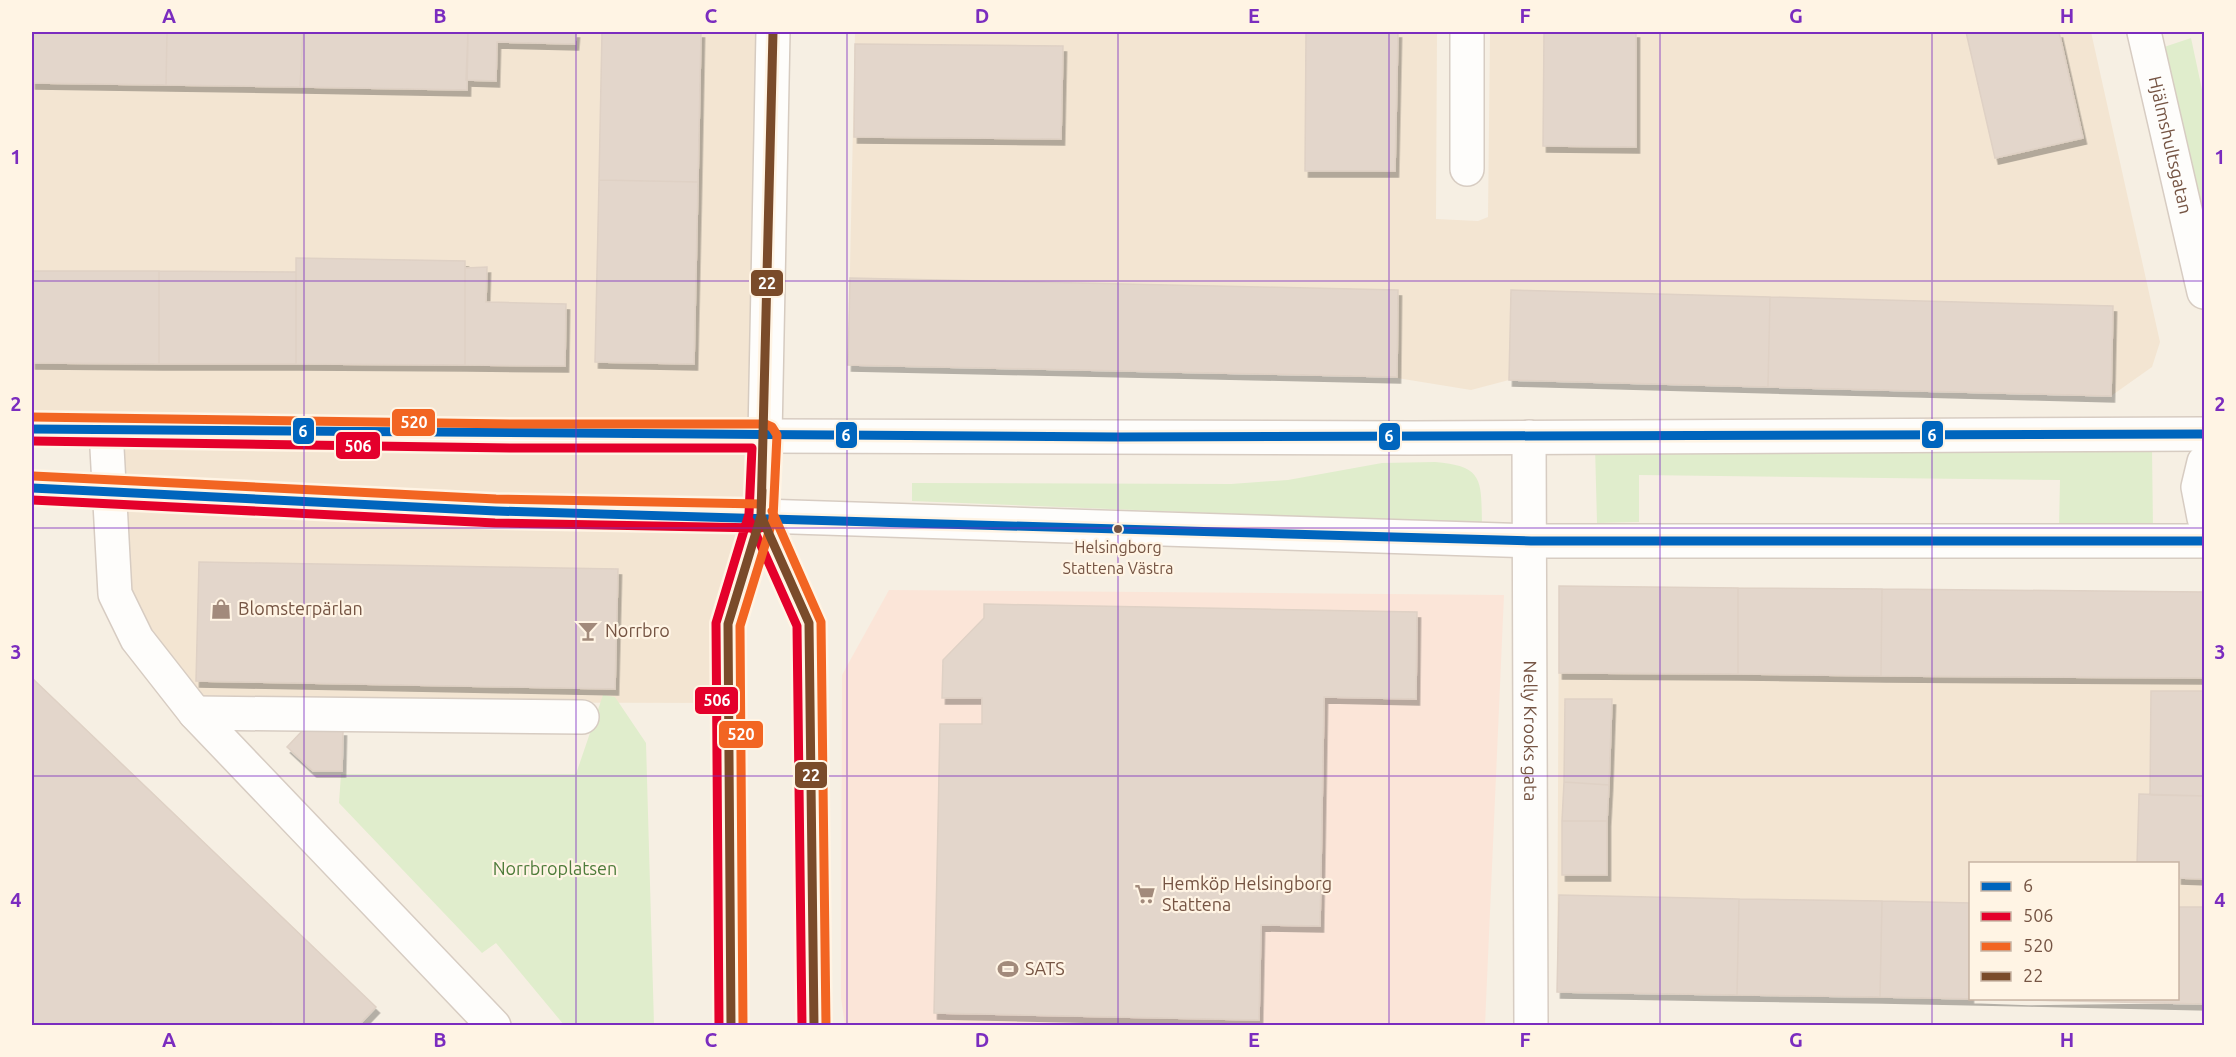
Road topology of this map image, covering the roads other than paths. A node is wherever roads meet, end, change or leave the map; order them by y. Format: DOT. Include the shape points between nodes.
graph roads {
  1 [pos="773,32"];
  2 [pos="1467,32"];
  3 [pos="2144,32"];
  4 [pos="1467,169"];
  5 [pos="2205,292"];
  6 [pos="32,429"];
  7 [pos="106,430"];
  8 [pos="2205,434"];
  9 [pos="765,436"];
  10 [pos="1529,437"];
  11 [pos="2205,462"];
  12 [pos="32,488"];
  13 [pos="108,491"];
  14 [pos="760,516"];
  15 [pos="2205,518"];
  16 [pos="1531,541"];
  17 [pos="2205,541"];
  18 [pos="195,713"];
  19 [pos="582,717"];
  20 [pos="494,1026"];
  21 [pos="731,1026"];
  22 [pos="814,1026"];
  23 [pos="1531,1026"];
  1 -- 9 [label="street"];
  2 -- 4 [label="street"];
  3 -- 5 [label="street, Hjälmshultsgatan"];
  6 -- 7 [label="street"];
  7 -- 9 [label="street"];
  7 -- 13 [label="street"];
  8 -- 10 [label="street"];
  9 -- 10 [label="street"];
  9 -- 14 [label="street"];
  10 -- 16 [label="street, Nelly Krooks gata"];
  11 -- 15 [label="street" via="2198,487"];
  12 -- 13 [label="street"];
  13 -- 14 [label="street" via="496,511"];
  13 -- 18 [label="street" via="115,594 122,614"];
  14 -- 16 [label="street"];
  14 -- 21 [label="street" via="728,624"];
  14 -- 22 [label="street" via="808,623"];
  16 -- 17 [label="street"];
  16 -- 23 [label="street, Nelly Krooks gata"];
  18 -- 19 [label="street"];
  18 -- 20 [label="street"];
}
